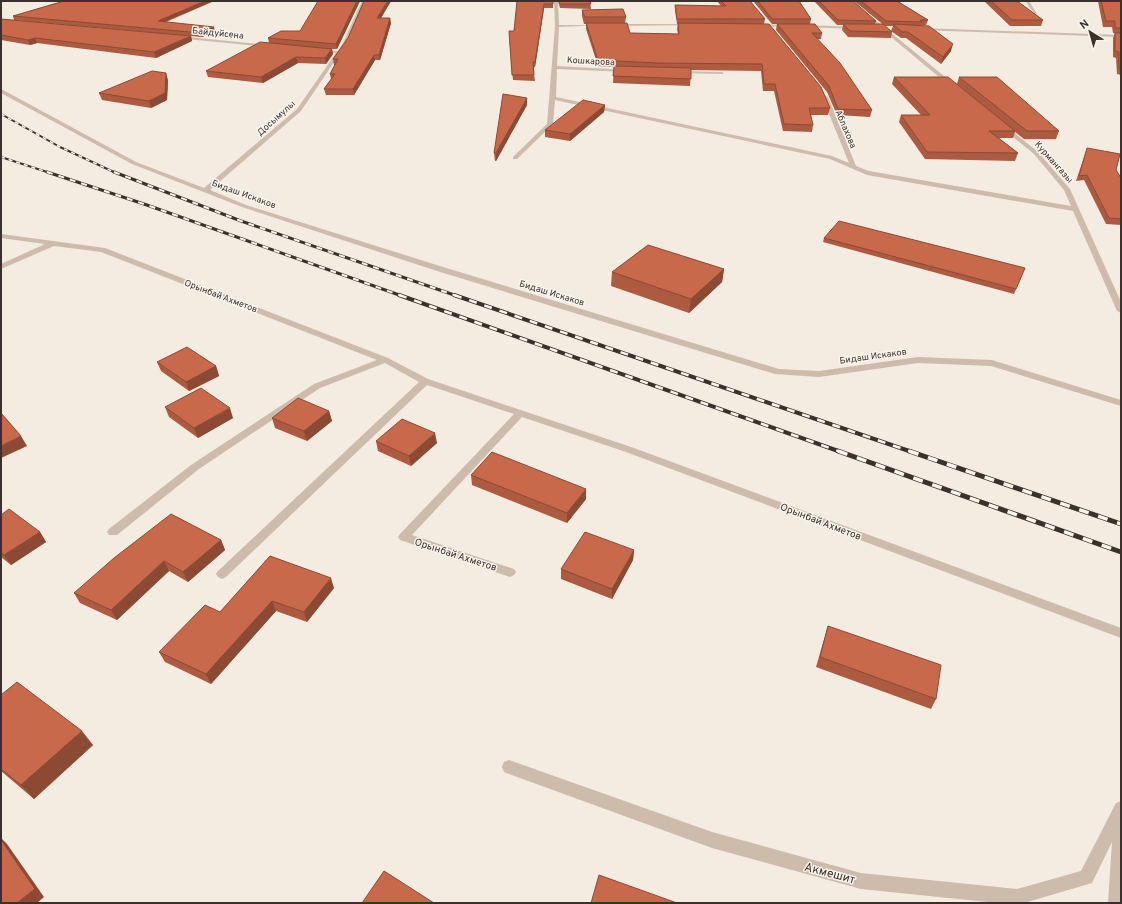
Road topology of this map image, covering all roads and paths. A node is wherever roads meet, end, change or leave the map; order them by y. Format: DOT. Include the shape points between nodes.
graph roads {
  1 [pos="364,1"];
  2 [pos="556,1"];
  3 [pos="850,1"];
  4 [pos="1027,1"];
  5 [pos="1036,13"];
  6 [pos="765,19"];
  7 [pos="605,25"];
  8 [pos="613,25"];
  9 [pos="701,25"];
  10 [pos="748,25"];
  11 [pos="557,26"];
  12 [pos="770,26"];
  13 [pos="793,26"];
  14 [pos="800,26"];
  15 [pos="860,28"];
  16 [pos="875,28"];
  17 [pos="883,28"];
  18 [pos="891,28"];
  19 [pos="914,29"];
  20 [pos="775,32"];
  21 [pos="170,36"];
  22 [pos="1121,36"];
  23 [pos="276,46"];
  24 [pos="315,50"];
  25 [pos="338,52"];
  26 [pos="555,67"];
  27 [pos="634,71"];
  28 [pos="670,72"];
  29 [pos="722,73"];
  30 [pos="957,88"];
  31 [pos="1,92"];
  32 [pos="823,93"];
  33 [pos="553,98"];
  34 [pos="1000,123"];
  35 [pos="515,158"];
  36 [pos="854,168"];
  37 [pos="205,191"];
  38 [pos="1075,209"];
  39 [pos="1,236"];
  40 [pos="54,243"];
  41 [pos="1,267"];
  42 [pos="1121,311"];
  43 [pos="385,360"];
  44 [pos="425,381"];
  45 [pos="1121,403"];
  46 [pos="520,413"];
  47 [pos="114,532"];
  48 [pos="510,572"];
  49 [pos="222,574"];
  50 [pos="1121,633"];
  51 [pos="509,767"];
  52 [pos="1121,808"];
  53 [pos="1121,817"];
  54 [pos="1116,903"];
  1 -- 25 [label="street, Досымулы"];
  2 -- 11 [label="street, Кошкарова"];
  3 -- 17 [label="street"];
  4 -- 5 [label="street"];
  6 -- 12 [label="street"];
  7 -- 11 [label="street"];
  8 -- 9 [label="street"];
  10 -- 12 [label="street"];
  11 -- 26 [label="street, Кошкарова"];
  12 -- 13 [label="street"];
  12 -- 20 [label="street"];
  14 -- 15 [label="street"];
  16 -- 17 [label="street"];
  17 -- 18 [label="street"];
  17 -- 30 [label="street"];
  19 -- 22 [label="street"];
  21 -- 23 [label="street, Байдуйсена"];
  24 -- 25 [label="street"];
  25 -- 37 [label="street, Досымулы" via="299,110"];
  26 -- 27 [label="street, Кошкарова"];
  26 -- 33 [label="street, Кошкарова"];
  28 -- 29 [label="street"];
  31 -- 37 [label="street, Бидаш Искаков" via="134,163"];
  32 -- 36 [label="street, Аблахова"];
  33 -- 35 [label="street, Кошкарова" via="550,124"];
  33 -- 36 [label="street" via="832,158"];
  34 -- 38 [label="street, Курмангазы" via="1036,153 1067,189"];
  36 -- 38 [label="street" via="867,173"];
  37 -- 45 [label="street, Бидаш Искаков" via="440,269 778,372 819,374 918,360 992,363"];
  38 -- 42 [label="street, Курмангазы"];
  39 -- 40 [label="street, Орынбай Ахметов"];
  40 -- 41 [label="street"];
  40 -- 43 [label="street, Орынбай Ахметов" via="102,250"];
  43 -- 44 [label="street, Орынбай Ахметов"];
  43 -- 47 [label="street" via="317,386 195,467"];
  44 -- 46 [label="street, Орынбай Ахметов"];
  44 -- 49 [label="street"];
  46 -- 48 [label="street, Орынбай Ахметов" via="404,537"];
  46 -- 50 [label="street, Орынбай Ахметов" via="630,450"];
  51 -- 52 [label="street, Акмешит" via="712,840 861,881 1017,897 1086,876"];
  53 -- 54 [label="street"];
}
